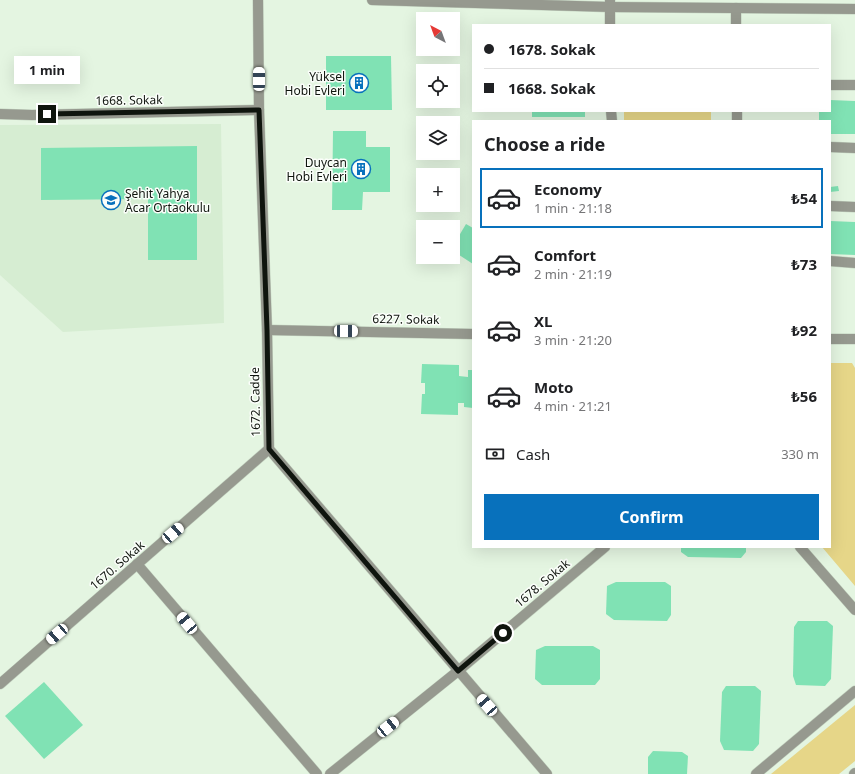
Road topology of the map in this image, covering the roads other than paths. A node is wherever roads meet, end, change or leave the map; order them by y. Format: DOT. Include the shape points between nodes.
graph roads {
  1 [pos="258,0"];
  2 [pos="372,0"];
  3 [pos="610,3"];
  4 [pos="736,8"];
  5 [pos="855,9"];
  6 [pos="610,24"];
  7 [pos="736,24"];
  8 [pos="831,85"];
  9 [pos="855,85"];
  10 [pos="259,110"];
  11 [pos="0,114"];
  12 [pos="831,147"];
  13 [pos="855,148"];
  14 [pos="831,206"];
  15 [pos="855,208"];
  16 [pos="831,261"];
  17 [pos="855,263"];
  18 [pos="267,330"];
  19 [pos="472,334"];
  20 [pos="831,339"];
  21 [pos="855,339"];
  22 [pos="269,449"];
  23 [pos="605,548"];
  24 [pos="801,548"];
  25 [pos="137,564"];
  26 [pos="855,610"];
  27 [pos="458,671"];
  28 [pos="0,684"];
  29 [pos="855,690"];
  30 [pos="317,774"];
  31 [pos="330,774"];
  32 [pos="547,774"];
  33 [pos="756,774"];
  1 -- 10 [label="street, 1672. Cadde"];
  2 -- 3 [label="street"];
  3 -- 4 [label="street"];
  3 -- 6 [label="street"];
  4 -- 5 [label="street"];
  4 -- 7 [label="street"];
  8 -- 9 [label="street"];
  10 -- 11 [label="street, 1668. Sokak"];
  10 -- 18 [label="street, 1672. Cadde"];
  12 -- 13 [label="street"];
  14 -- 15 [label="street"];
  16 -- 17 [label="street"];
  18 -- 19 [label="street, 6227. Sokak"];
  18 -- 22 [label="street, 1672. Cadde"];
  20 -- 21 [label="street"];
  22 -- 25 [label="street, 1670. Sokak"];
  22 -- 27 [label="street, 1672. Cadde"];
  23 -- 27 [label="street, 1678. Sokak"];
  24 -- 26 [label="street"];
  25 -- 28 [label="street, 1670. Sokak"];
  25 -- 30 [label="street"];
  27 -- 31 [label="street, 1678. Sokak"];
  27 -- 32 [label="street, 1672. Cadde"];
  29 -- 33 [label="street"];
}
